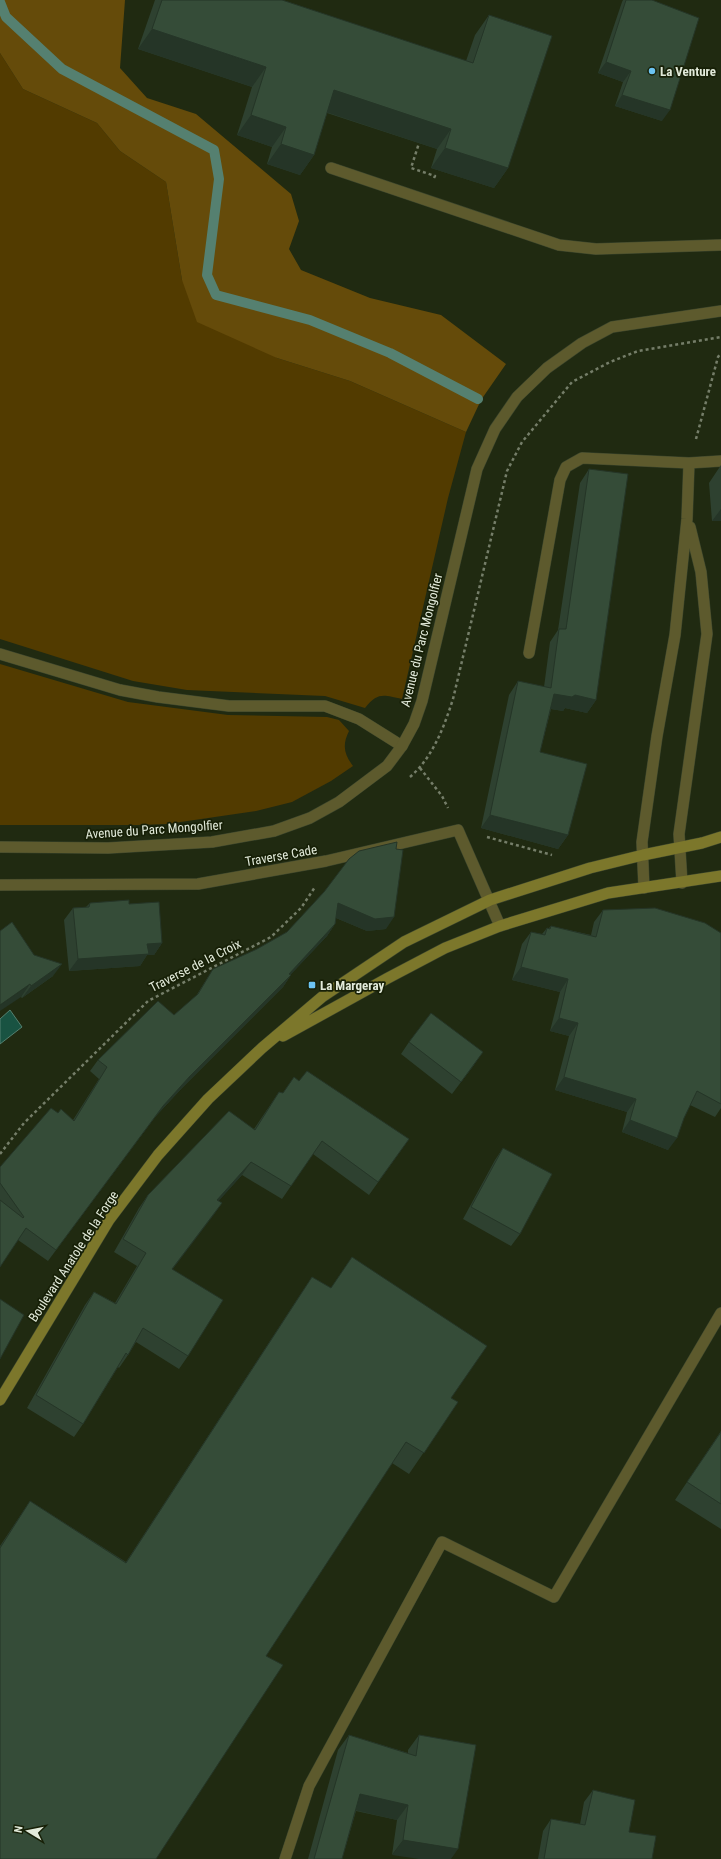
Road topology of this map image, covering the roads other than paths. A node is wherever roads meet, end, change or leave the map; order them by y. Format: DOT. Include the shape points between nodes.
graph roads {
  1 [pos="331,168"];
  2 [pos="721,245"];
  3 [pos="721,311"];
  4 [pos="721,461"];
  5 [pos="689,463"];
  6 [pos="688,519"];
  7 [pos="529,653"];
  8 [pos="0,654"];
  9 [pos="402,746"];
  10 [pos="721,837"];
  11 [pos="0,847"];
  12 [pos="679,848"];
  13 [pos="643,855"];
  14 [pos="721,876"];
  15 [pos="682,883"];
  16 [pos="0,885"];
  17 [pos="644,888"];
  18 [pos="490,900"];
  19 [pos="500,926"];
  20 [pos="262,1048"];
  21 [pos="721,1314"];
  22 [pos="0,1400"];
  23 [pos="285,1859"];
  1 -- 2 [label="street" via="559,245 596,249"];
  3 -- 9 [label="street, Avenue du Parc Mongolfier" via="612,327 582,343 547,368 517,396 495,429 478,469 422,701 414,724"];
  4 -- 5 [label="street"];
  5 -- 6 [label="street"];
  5 -- 7 [label="street" via="582,458 566,467 560,480"];
  6 -- 12 [label="street" via="701,572 707,634"];
  6 -- 13 [label="street" via="675,635 642,842"];
  8 -- 9 [label="street" via="120,690 158,697 229,706 325,706 359,719"];
  9 -- 11 [label="street, Avenue du Parc Mongolfier" via="387,766 339,802 310,818 274,831 212,842 108,848"];
  10 -- 12 [label="main road, Boulevard Anatole de la Forge"];
  12 -- 13 [label="main road, Boulevard Anatole de la Forge"];
  12 -- 15 [label="street"];
  13 -- 17 [label="street"];
  13 -- 18 [label="main road, Boulevard Anatole de la Forge" via="590,868"];
  14 -- 15 [label="main road, Boulevard Anatole de la Forge"];
  15 -- 17 [label="main road, Boulevard Anatole de la Forge"];
  16 -- 18 [label="street, Traverse Cade" via="198,884 326,861 458,830"];
  17 -- 19 [label="main road, Boulevard Anatole de la Forge" via="608,893"];
  18 -- 19 [label="street"];
  18 -- 20 [label="main road, Boulevard Anatole de la Forge" via="404,942 322,997"];
  19 -- 20 [label="main road, Boulevard Anatole de la Forge" via="445,948"];
  20 -- 22 [label="main road, Boulevard Anatole de la Forge" via="208,1099 158,1155 109,1220"];
  21 -- 23 [label="street" via="554,1597 442,1542 309,1786"];
}
